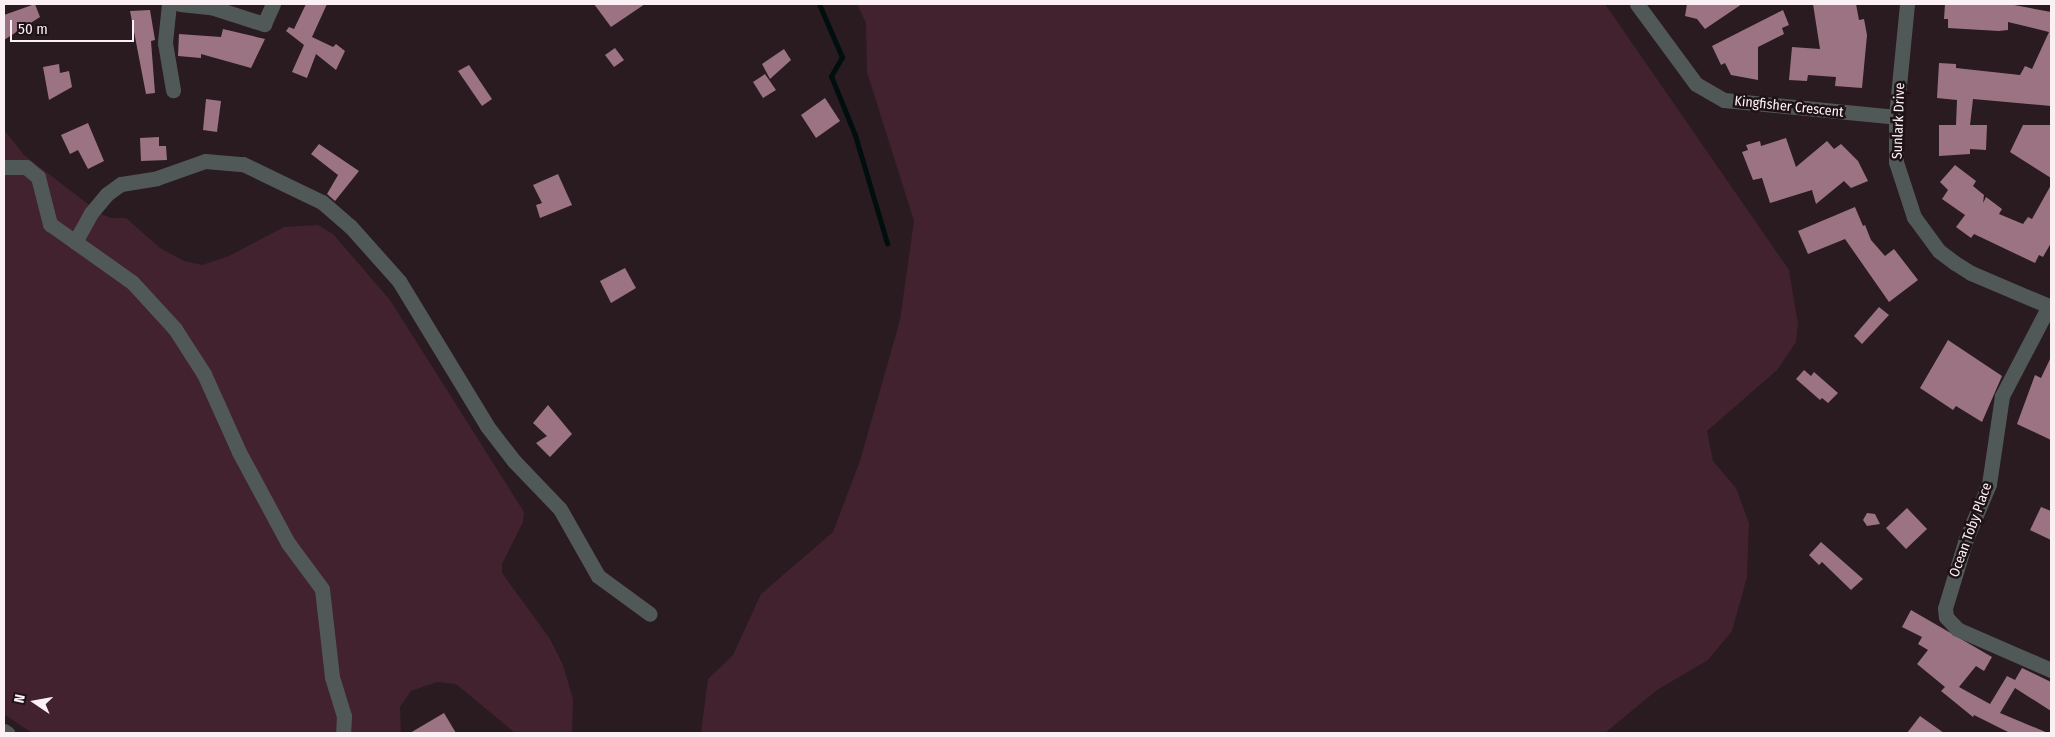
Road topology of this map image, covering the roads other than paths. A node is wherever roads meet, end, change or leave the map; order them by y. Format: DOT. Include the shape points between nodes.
graph roads {
  1 [pos="169,4"];
  2 [pos="180,4"];
  3 [pos="273,4"];
  4 [pos="1637,4"];
  5 [pos="1907,4"];
  6 [pos="173,90"];
  7 [pos="1896,116"];
  8 [pos="4,167"];
  9 [pos="76,242"];
  10 [pos="2050,307"];
  11 [pos="650,614"];
  12 [pos="2051,670"];
  13 [pos="4,731"];
  14 [pos="7,733"];
  15 [pos="343,733"];
  1 -- 6 [label="street" via="165,43"];
  2 -- 3 [label="street" via="212,7 264,24"];
  4 -- 7 [label="street, Kingfisher Crescent" via="1694,81 1724,100"];
  5 -- 7 [label="street, Sunlark Drive"];
  7 -- 10 [label="street, Sunlark Drive" via="1896,162 1901,184 1924,235 1939,251 1971,273"];
  8 -- 9 [label="street" via="26,167 38,177 50,224"];
  9 -- 11 [label="street" via="91,212 121,184 157,178 205,161 243,164 322,202 350,226 399,280 487,426 514,461 560,509 598,576"];
  9 -- 15 [label="street" via="132,282 174,329 204,374 239,452 288,543 322,589 332,677 344,716"];
  10 -- 12 [label="street, Ocean Toby Place" via="2002,396 1989,484 1966,540 1945,608 1946,617 1957,629"];
  13 -- 14 [label="street"];
}
